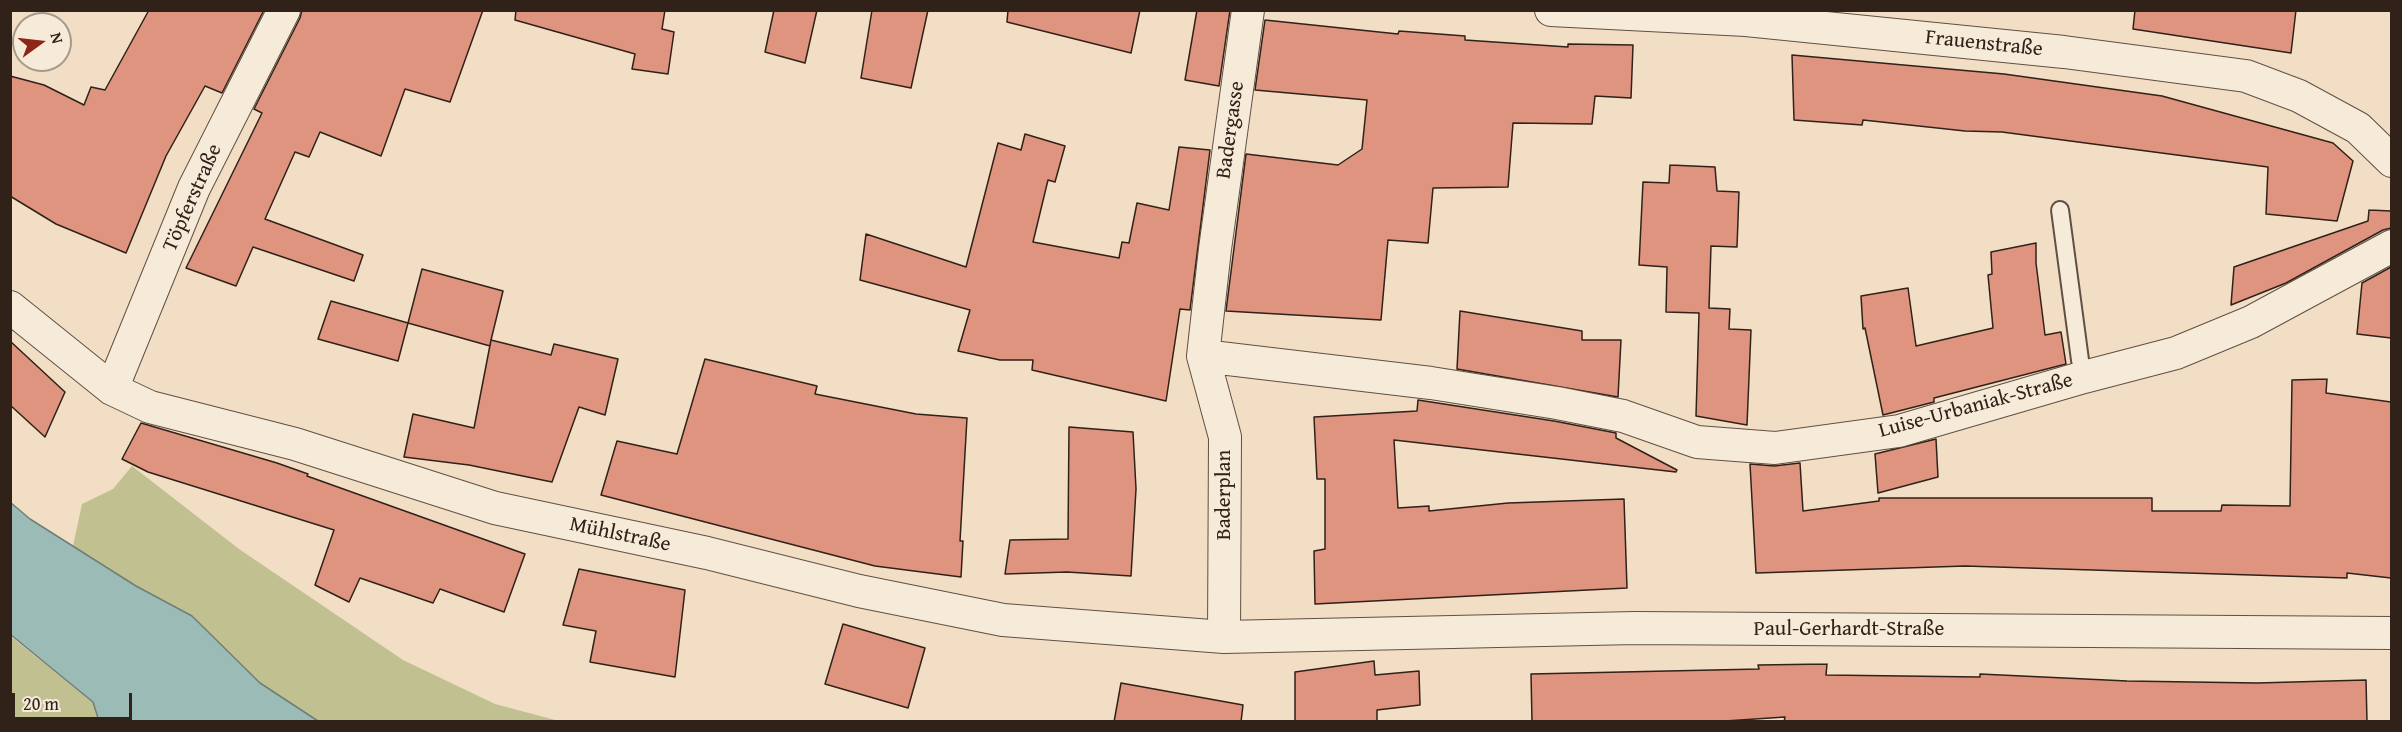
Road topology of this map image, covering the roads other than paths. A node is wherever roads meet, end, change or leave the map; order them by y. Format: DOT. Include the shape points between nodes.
graph roads {
  1 [pos="284,10"];
  2 [pos="1248,10"];
  3 [pos="1551,10"];
  4 [pos="2391,161"];
  5 [pos="2060,210"];
  6 [pos="2391,246"];
  7 [pos="1215,249"];
  8 [pos="10,307"];
  9 [pos="1203,356"];
  10 [pos="2084,377"];
  11 [pos="112,389"];
  12 [pos="2391,633"];
  13 [pos="1224,637"];
  1 -- 11 [label="street, Töpferstraße" via="194,189"];
  2 -- 7 [label="street, Badergasse"];
  3 -- 4 [label="street, Frauenstraße" via="1757,21 2064,51 2246,76 2299,96 2358,128"];
  5 -- 10 [label="lane"];
  6 -- 10 [label="street, Luise-Urbaniak-Straße" via="2251,322 2176,354"];
  7 -- 9 [label="street, Baderplan"];
  8 -- 11 [label="street, Mühlstraße"];
  9 -- 10 [label="street, Luise-Urbaniak-Straße" via="1431,383 1623,416 1697,442 1775,448 1899,431"];
  9 -- 13 [label="street, Baderplan" via="1225,437"];
  11 -- 13 [label="street, Mühlstraße" via="150,407 295,444 495,508 707,553 859,591 1003,620"];
  12 -- 13 [label="street, Paul-Gerhardt-Straße" via="1635,628"];
}
